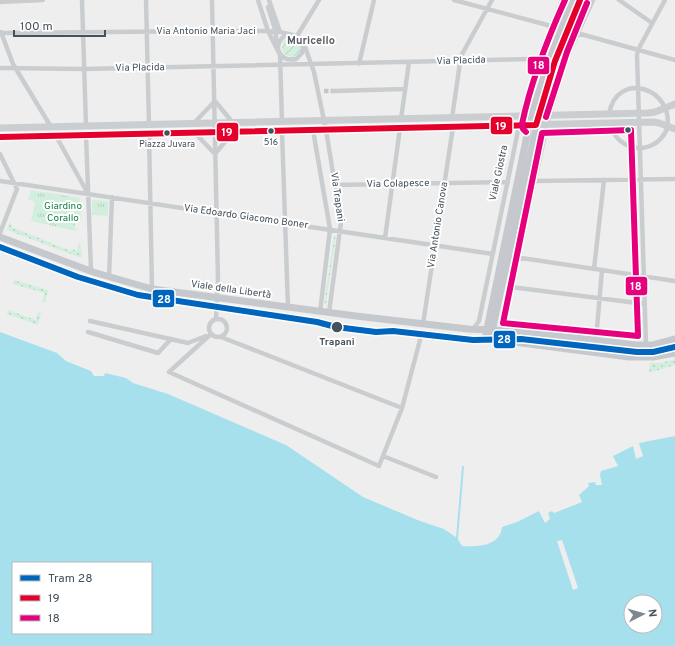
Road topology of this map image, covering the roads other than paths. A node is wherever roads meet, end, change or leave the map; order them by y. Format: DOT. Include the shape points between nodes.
graph roads {
  1 [pos="43,0"];
  2 [pos="82,0"];
  3 [pos="146,0"];
  4 [pos="212,0"];
  5 [pos="258,0"];
  6 [pos="266,0"];
  7 [pos="269,0"];
  8 [pos="319,0"];
  9 [pos="374,0"];
  10 [pos="454,0"];
  11 [pos="492,0"];
  12 [pos="562,0"];
  13 [pos="574,0"];
  14 [pos="580,0"];
  15 [pos="593,0"];
  16 [pos="619,0"];
  17 [pos="665,0"];
  18 [pos="0,2"];
  19 [pos="487,9"];
  20 [pos="652,23"];
  21 [pos="551,26"];
  22 [pos="213,31"];
  23 [pos="268,31"];
  24 [pos="0,32"];
  25 [pos="83,32"];
  26 [pos="147,32"];
  27 [pos="278,32"];
  28 [pos="577,33"];
  29 [pos="288,34"];
  30 [pos="297,36"];
  31 [pos="302,42"];
  32 [pos="278,47"];
  33 [pos="638,50"];
  34 [pos="280,55"];
  35 [pos="293,60"];
  36 [pos="460,60"];
  37 [pos="538,60"];
  38 [pos="675,60"];
  39 [pos="409,62"];
  40 [pos="280,64"];
  41 [pos="312,64"];
  42 [pos="359,64"];
  43 [pos="548,64"];
  44 [pos="214,66"];
  45 [pos="0,68"];
  46 [pos="16,68"];
  47 [pos="148,68"];
  48 [pos="84,69"];
  49 [pos="638,85"];
  50 [pos="405,89"];
  51 [pos="318,91"];
  52 [pos="324,91"];
  53 [pos="334,91"];
  54 [pos="215,101"];
  55 [pos="671,106"];
  56 [pos="609,114"];
  57 [pos="639,114"];
  58 [pos="521,116"];
  59 [pos="535,116"];
  60 [pos="549,116"];
  61 [pos="452,118"];
  62 [pos="401,119"];
  63 [pos="324,121"];
  64 [pos="282,122"];
  65 [pos="639,122"];
  66 [pos="194,123"];
  67 [pos="215,123"];
  68 [pos="233,123"];
  69 [pos="610,124"];
  70 [pos="149,125"];
  71 [pos="533,125"];
  72 [pos="547,125"];
  73 [pos="86,126"];
  74 [pos="520,126"];
  75 [pos="51,127"];
  76 [pos="452,127"];
  77 [pos="0,128"];
  78 [pos="400,128"];
  79 [pos="672,128"];
  80 [pos="313,130"];
  81 [pos="326,130"];
  82 [pos="282,131"];
  83 [pos="194,132"];
  84 [pos="215,132"];
  85 [pos="233,132"];
  86 [pos="149,134"];
  87 [pos="86,135"];
  88 [pos="56,136"];
  89 [pos="0,137"];
  90 [pos="640,150"];
  91 [pos="0,154"];
  92 [pos="215,154"];
  93 [pos="641,179"];
  94 [pos="675,179"];
  95 [pos="604,180"];
  96 [pos="0,181"];
  97 [pos="534,181"];
  98 [pos="14,182"];
  99 [pos="508,182"];
  100 [pos="444,183"];
  101 [pos="392,184"];
  102 [pos="335,185"];
  103 [pos="88,193"];
  104 [pos="112,197"];
  105 [pos="150,203"];
  106 [pos="217,212"];
  107 [pos="285,222"];
  108 [pos="330,229"];
  109 [pos="341,231"];
  110 [pos="0,233"];
  111 [pos="0,237"];
  112 [pos="385,238"];
  113 [pos="435,245"];
  114 [pos="493,254"];
  115 [pos="508,256"];
  116 [pos="518,257"];
  117 [pos="594,269"];
  118 [pos="602,270"];
  119 [pos="91,271"];
  120 [pos="644,276"];
  121 [pos="109,278"];
  122 [pos="675,281"];
  123 [pos="511,288"];
  124 [pos="152,289"];
  125 [pos="218,298"];
  126 [pos="599,298"];
  127 [pos="645,304"];
  128 [pos="288,308"];
  129 [pos="320,312"];
  130 [pos="329,313"];
  131 [pos="216,319"];
  132 [pos="90,321"];
  133 [pos="423,324"];
  134 [pos="502,330"];
  135 [pos="483,331"];
  136 [pos="88,332"];
  137 [pos="211,334"];
  138 [pos="221,337"];
  139 [pos="171,339"];
  140 [pos="675,339"];
  141 [pos="420,340"];
  142 [pos="596,340"];
  143 [pos="646,345"];
  144 [pos="675,353"];
  145 [pos="402,408"];
  146 [pos="383,456"];
  147 [pos="436,477"];
  1 -- 18 [label="street"];
  2 -- 25 [label="street"];
  3 -- 26 [label="street"];
  4 -- 22 [label="street"];
  5 -- 23 [label="street"];
  6 -- 27 [label="street"];
  7 -- 27 [label="street"];
  8 -- 30 [label="street"];
  9 -- 42 [label="street"];
  10 -- 19 [label="street"];
  11 -- 19 [label="street"];
  12 -- 21 [label="street, Viale Giostra"];
  13 -- 43 [label="main road, Viale Giostra"];
  14 -- 59 [label="main road, Viale Giostra"];
  15 -- 28 [label="street"];
  16 -- 20 [label="street"];
  17 -- 20 [label="street"];
  19 -- 21 [label="street"];
  19 -- 36 [label="street"];
  20 -- 33 [label="street"];
  21 -- 37 [label="street, Viale Giostra"];
  22 -- 23 [label="street, Via Antonio Maria Jaci"];
  22 -- 26 [label="street, Via Antonio Maria Jaci"];
  22 -- 44 [label="street"];
  23 -- 27 [label="street, Via Antonio Maria Jaci"];
  23 -- 34 [label="street"];
  24 -- 25 [label="street, Via Antonio Maria Jaci"];
  24 -- 46 [label="street"];
  25 -- 26 [label="street, Via Antonio Maria Jaci"];
  25 -- 48 [label="street"];
  26 -- 47 [label="street"];
  27 -- 29 [label="street, Via Antonio Maria Jaci"];
  27 -- 32 [label="street"];
  28 -- 33 [label="street"];
  28 -- 60 [label="street"];
  29 -- 30 [label="street"];
  29 -- 32 [label="street" via="282,37"];
  30 -- 31 [label="street"];
  31 -- 35 [label="street" via="302,53"];
  31 -- 41 [label="street, Via Trapani"];
  32 -- 34 [label="street"];
  33 -- 38 [label="street"];
  33 -- 49 [label="street"];
  34 -- 35 [label="street"];
  34 -- 40 [label="street"];
  35 -- 40 [label="street"];
  36 -- 37 [label="street, Via Placida"];
  36 -- 39 [label="street, Via Placida"];
  36 -- 61 [label="street"];
  37 -- 43 [label="street"];
  37 -- 58 [label="street, Viale Giostra"];
  39 -- 42 [label="street, Via Placida"];
  39 -- 50 [label="street"];
  40 -- 41 [label="street, Via Placida"];
  40 -- 44 [label="street, Via Placida"];
  40 -- 64 [label="street"];
  41 -- 42 [label="street, Via Placida"];
  41 -- 51 [label="street, Via Trapani"];
  43 -- 59 [label="main road, Viale Giostra"];
  44 -- 47 [label="street, Via Placida"];
  44 -- 54 [label="street"];
  45 -- 46 [label="street, Via Placida"];
  46 -- 48 [label="street, Via Placida"];
  46 -- 75 [label="street"];
  47 -- 48 [label="street, Via Placida"];
  47 -- 70 [label="street"];
  48 -- 73 [label="street"];
  49 -- 55 [label="street" via="654,91"];
  49 -- 56 [label="street" via="619,95 612,104"];
  49 -- 57 [label="street"];
  50 -- 53 [label="street"];
  50 -- 62 [label="street"];
  51 -- 52 [label="street"];
  51 -- 63 [label="street, Via Trapani"];
  54 -- 66 [label="street"];
  54 -- 67 [label="street"];
  54 -- 68 [label="street"];
  55 -- 57 [label="main road"];
  55 -- 79 [label="street" via="669,114"];
  56 -- 57 [label="main road"];
  56 -- 60 [label="main road"];
  57 -- 65 [label="street"];
  58 -- 59 [label="main road"];
  58 -- 61 [label="main road"];
  58 -- 74 [label="street, Viale Giostra"];
  59 -- 60 [label="main road"];
  59 -- 71 [label="main road, Viale Giostra"];
  60 -- 72 [label="street"];
  61 -- 62 [label="main road"];
  62 -- 63 [label="main road"];
  63 -- 64 [label="main road"];
  63 -- 80 [label="main road"];
  63 -- 81 [label="street, Via Trapani"];
  64 -- 68 [label="main road"];
  65 -- 69 [label="main road"];
  65 -- 79 [label="main road" via="653,122"];
  65 -- 90 [label="street"];
  66 -- 67 [label="main road"];
  66 -- 70 [label="main road"];
  67 -- 68 [label="main road"];
  67 -- 84 [label="street"];
  69 -- 72 [label="main road"];
  69 -- 90 [label="street" via="621,142"];
  70 -- 73 [label="main road"];
  71 -- 72 [label="main road"];
  71 -- 74 [label="main road"];
  71 -- 115 [label="main road, Viale Giostra"];
  71 -- 135 [label="main road, Viale Giostra"];
  72 -- 97 [label="street"];
  73 -- 75 [label="main road"];
  74 -- 76 [label="main road"];
  74 -- 99 [label="street, Viale Giostra"];
  75 -- 77 [label="main road"];
  76 -- 78 [label="main road"];
  76 -- 100 [label="street, Via Antonio Canova"];
  78 -- 81 [label="main road"];
  78 -- 101 [label="street"];
  79 -- 90 [label="street" via="658,142"];
  80 -- 81 [label="main road"];
  80 -- 82 [label="main road"];
  80 -- 108 [label="street, Via Trapani"];
  81 -- 102 [label="street, Via Trapani"];
  82 -- 85 [label="main road"];
  82 -- 107 [label="street"];
  83 -- 84 [label="main road"];
  83 -- 86 [label="main road"];
  83 -- 92 [label="street"];
  84 -- 85 [label="main road"];
  84 -- 92 [label="street"];
  85 -- 92 [label="street"];
  86 -- 87 [label="main road"];
  86 -- 105 [label="street"];
  87 -- 88 [label="main road"];
  87 -- 103 [label="street"];
  88 -- 89 [label="main road"];
  88 -- 103 [label="street"];
  90 -- 93 [label="street"];
  91 -- 98 [label="street"];
  92 -- 106 [label="street"];
  93 -- 94 [label="street"];
  93 -- 95 [label="street"];
  93 -- 120 [label="street"];
  95 -- 97 [label="street"];
  95 -- 117 [label="street"];
  96 -- 98 [label="street, Via Edoardo Giacomo Boner"];
  97 -- 116 [label="street"];
  98 -- 103 [label="street, Via Edoardo Giacomo Boner"];
  98 -- 110 [label="street" via="17,188"];
  99 -- 100 [label="street, Via Colapesce"];
  99 -- 114 [label="street, Viale Giostra"];
  100 -- 101 [label="street, Via Colapesce"];
  100 -- 113 [label="street, Via Antonio Canova"];
  101 -- 102 [label="street, Via Colapesce"];
  101 -- 112 [label="street"];
  102 -- 109 [label="street, Via Trapani"];
  103 -- 104 [label="street, Via Edoardo Giacomo Boner"];
  103 -- 119 [label="street"];
  104 -- 105 [label="street, Via Edoardo Giacomo Boner"];
  104 -- 121 [label="street"];
  105 -- 106 [label="street, Via Edoardo Giacomo Boner"];
  105 -- 124 [label="street"];
  106 -- 107 [label="street, Via Edoardo Giacomo Boner"];
  106 -- 125 [label="street"];
  107 -- 108 [label="street, Via Edoardo Giacomo Boner"];
  107 -- 128 [label="street"];
  108 -- 109 [label="street, Via Edoardo Giacomo Boner"];
  108 -- 129 [label="street, Via Trapani"];
  109 -- 112 [label="street, Via Edoardo Giacomo Boner"];
  109 -- 130 [label="street, Via Trapani"];
  111 -- 119 [label="main road, Viale della Libertà"];
  112 -- 113 [label="street, Via Edoardo Giacomo Boner"];
  113 -- 114 [label="street, Via Edoardo Giacomo Boner"];
  113 -- 133 [label="street, Via Antonio Canova"];
  114 -- 135 [label="street, Viale Giostra" via="479,321"];
  115 -- 116 [label="street"];
  115 -- 135 [label="main road, Viale Giostra"];
  116 -- 117 [label="street"];
  116 -- 123 [label="street"];
  117 -- 118 [label="street"];
  118 -- 120 [label="street"];
  118 -- 126 [label="street"];
  119 -- 121 [label="main road, Viale della Libertà"];
  120 -- 122 [label="street"];
  120 -- 127 [label="street"];
  121 -- 124 [label="main road, Viale della Libertà"];
  123 -- 126 [label="street"];
  123 -- 134 [label="street"];
  124 -- 125 [label="main road, Viale della Libertà"];
  125 -- 128 [label="main road, Viale della Libertà"];
  125 -- 131 [label="street"];
  126 -- 127 [label="street"];
  126 -- 142 [label="street"];
  127 -- 143 [label="street"];
  128 -- 129 [label="main road, Viale della Libertà"];
  129 -- 130 [label="main road, Viale della Libertà"];
  130 -- 133 [label="main road, Viale della Libertà"];
  131 -- 137 [label="street" via="211,322"];
  131 -- 138 [label="street" via="227,324 227,330"];
  132 -- 139 [label="street"];
  133 -- 135 [label="main road, Viale della Libertà"];
  134 -- 135 [label="main road, Viale della Libertà"];
  134 -- 142 [label="main road, Viale della Libertà"];
  135 -- 144 [label="main road, Viale della Libertà" via="514,342 629,357"];
  136 -- 139 [label="street" via="158,353"];
  137 -- 138 [label="street"];
  137 -- 139 [label="street" via="188,343"];
  137 -- 146 [label="street" via="169,372 380,466"];
  138 -- 145 [label="street"];
  140 -- 143 [label="main road, Viale della Libertà"];
  141 -- 145 [label="street"];
  142 -- 143 [label="main road, Viale della Libertà"];
  145 -- 146 [label="street"];
  146 -- 147 [label="street"];
}
